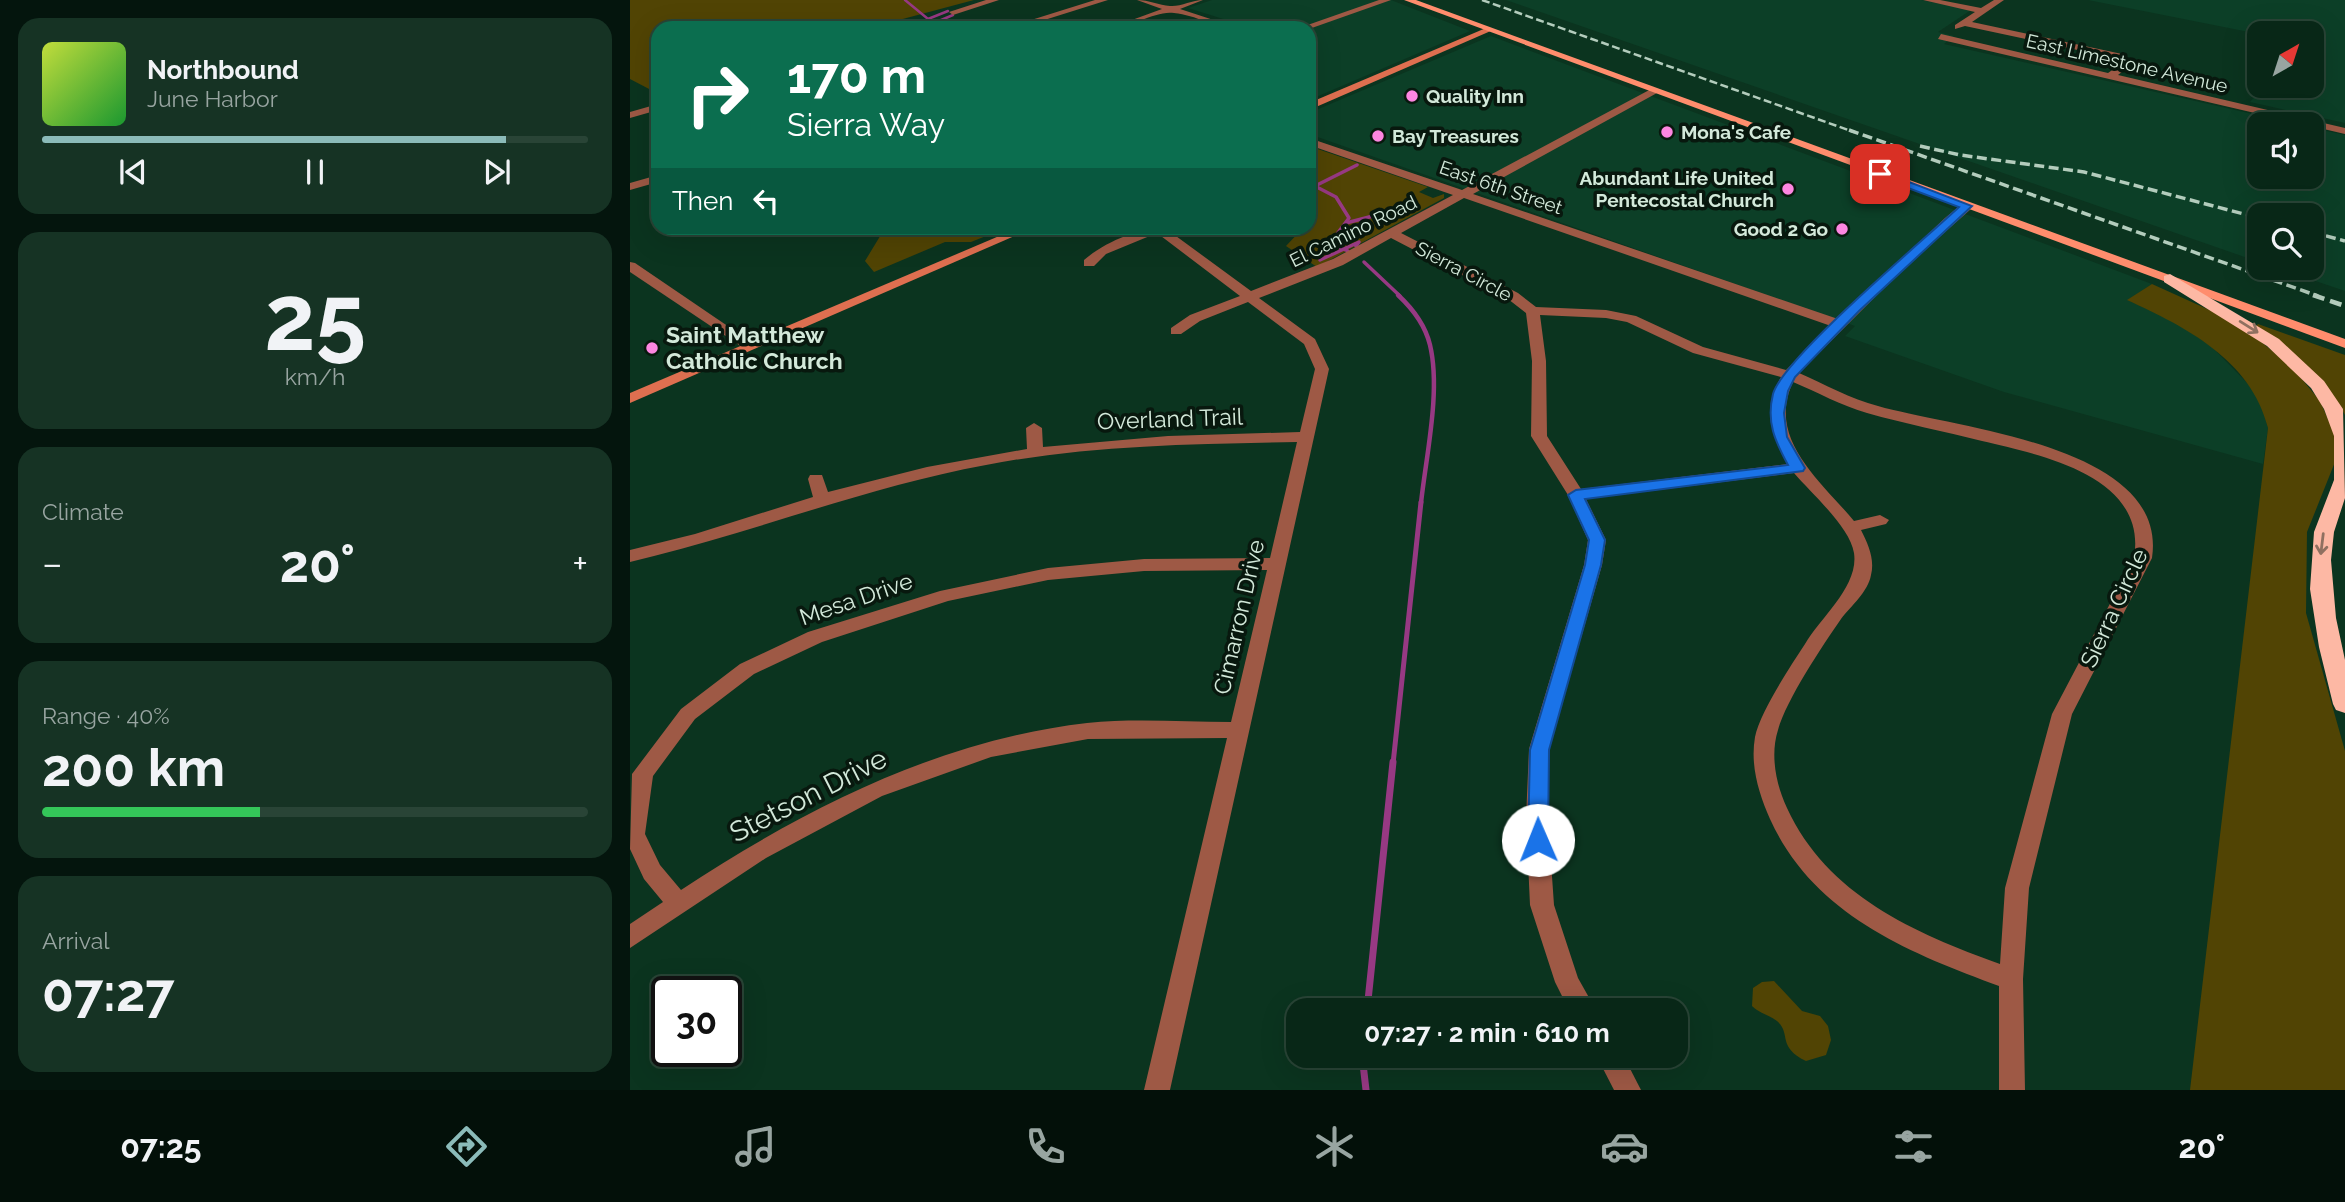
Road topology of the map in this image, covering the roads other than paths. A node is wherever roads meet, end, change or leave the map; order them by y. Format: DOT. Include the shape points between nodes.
graph roads {
  1 [pos="995,0"];
  2 [pos="1104,0"];
  3 [pos="1141,0"];
  4 [pos="1199,0"];
  5 [pos="1387,0"];
  6 [pos="1408,0"];
  7 [pos="1927,0"];
  8 [pos="2000,0"];
  9 [pos="1171,9"];
  10 [pos="1982,11"];
  11 [pos="953,12"];
  12 [pos="1209,20"];
  13 [pos="1034,21"];
  14 [pos="1135,21"];
  15 [pos="1206,21"];
  16 [pos="1212,21"];
  17 [pos="1963,23"];
  18 [pos="1316,24"];
  19 [pos="1489,30"];
  20 [pos="1941,37"];
  21 [pos="1931,43"];
  22 [pos="2110,76"];
  23 [pos="1653,91"];
  24 [pos="1316,104"];
  25 [pos="651,109"];
  26 [pos="630,115"];
  27 [pos="2345,131"];
  28 [pos="1316,143"];
  29 [pos="651,180"];
  30 [pos="630,187"];
  31 [pos="1465,194"];
  32 [pos="1967,206"];
  33 [pos="1393,234"];
  34 [pos="1011,235"];
  35 [pos="1142,235"];
  36 [pos="1168,235"];
  37 [pos="1089,263"];
  38 [pos="634,272"];
  39 [pos="2170,279"];
  40 [pos="1250,297"];
  41 [pos="1533,311"];
  42 [pos="1839,324"];
  43 [pos="1176,331"];
  44 [pos="2345,344"];
  45 [pos="750,346"];
  46 [pos="1790,375"];
  47 [pos="630,398"];
  48 [pos="1034,428"];
  49 [pos="1306,437"];
  50 [pos="1035,450"];
  51 [pos="1798,468"];
  52 [pos="2344,478"];
  53 [pos="816,479"];
  54 [pos="1576,495"];
  55 [pos="822,499"];
  56 [pos="1880,520"];
  57 [pos="1850,527"];
  58 [pos="630,556"];
  59 [pos="1277,564"];
  60 [pos="2345,704"];
  61 [pos="1238,730"];
  62 [pos="679,904"];
  63 [pos="630,937"];
  64 [pos="2011,979"];
  65 [pos="1576,998"];
  66 [pos="1616,1068"];
  67 [pos="1157,1090"];
  68 [pos="1628,1090"];
  69 [pos="2012,1090"];
  1 -- 11 [label="street"];
  2 -- 13 [label="street"];
  3 -- 9 [label="street"];
  4 -- 9 [label="street"];
  5 -- 18 [label="street"];
  6 -- 19 [label="main road"];
  7 -- 10 [label="street"];
  8 -- 10 [label="street"];
  9 -- 12 [label="street"];
  9 -- 14 [label="street"];
  10 -- 17 [label="street"];
  12 -- 15 [label="street"];
  12 -- 16 [label="street"];
  17 -- 20 [label="street"];
  17 -- 22 [label="street" via="2119,56 2123,67"];
  19 -- 23 [label="main road"];
  19 -- 24 [label="main road"];
  20 -- 21 [label="street"];
  20 -- 22 [label="street, East Limestone Avenue"];
  22 -- 27 [label="street, East Limestone Avenue"];
  23 -- 31 [label="street, El Camino Road"];
  23 -- 32 [label="main road"];
  25 -- 26 [label="street"];
  28 -- 31 [label="street, East 6th Street"];
  29 -- 30 [label="street"];
  31 -- 33 [label="street, El Camino Road"];
  31 -- 42 [label="street, East 6th Street"];
  32 -- 39 [label="main road"];
  32 -- 42 [label="street"];
  33 -- 40 [label="street, El Camino Road"];
  33 -- 41 [label="street, Sierra Circle" via="1513,296"];
  34 -- 45 [label="main road"];
  35 -- 37 [label="street" via="1102,251"];
  36 -- 40 [label="street, Cimarron Drive"];
  38 -- 45 [label="street"];
  39 -- 44 [label="main road"];
  39 -- 52 [label="highway, one-way" via="2264,337 2300,366 2328,401 2343,436"];
  40 -- 43 [label="street, El Camino Road" via="1195,318"];
  40 -- 49 [label="street, Cimarron Drive" via="1310,342 1322,369"];
  41 -- 46 [label="street, Sierra Circle" via="1631,319 1698,350"];
  41 -- 54 [label="street, Sierra Circle" via="1539,361 1539,436"];
  42 -- 46 [label="street"];
  45 -- 47 [label="main road"];
  46 -- 51 [label="street" via="1777,413 1780,437"];
  46 -- 64 [label="street, Sierra Circle" via="1893,416 2058,454 2115,486 2137,513 2146,539 2143,558 2062,714 2017,888"];
  48 -- 50 [label="street"];
  49 -- 50 [label="street, Overland Trail" via="1139,441"];
  49 -- 59 [label="street, Cimarron Drive"];
  50 -- 55 [label="street, Overland Trail"];
  51 -- 54 [label="street"];
  51 -- 57 [label="street"];
  52 -- 60 [label="highway, one-way" via="2321,538 2319,583 2327,639"];
  53 -- 55 [label="street"];
  54 -- 65 [label="street, Sierra Circle" via="1597,540 1539,750 1537,819 1542,905"];
  55 -- 58 [label="street, Overland Trail"];
  56 -- 57 [label="street"];
  57 -- 64 [label="street" via="1865,555 1863,576 1808,651 1766,732 1765,777 1783,830 1822,880 1871,919 1922,947"];
  59 -- 61 [label="street, Cimarron Drive"];
  59 -- 62 [label="street, Mesa Drive" via="1144,565 1035,576 946,595 815,637 747,669 688,714 643,774 634,834 652,872"];
  61 -- 62 [label="street, Stetson Drive" via="1088,731 989,748 874,790 758,850"];
  61 -- 67 [label="street, Cimarron Drive"];
  62 -- 63 [label="street, Stetson Drive"];
  64 -- 69 [label="street, Sierra Circle"];
  66 -- 68 [label="street"];
}
